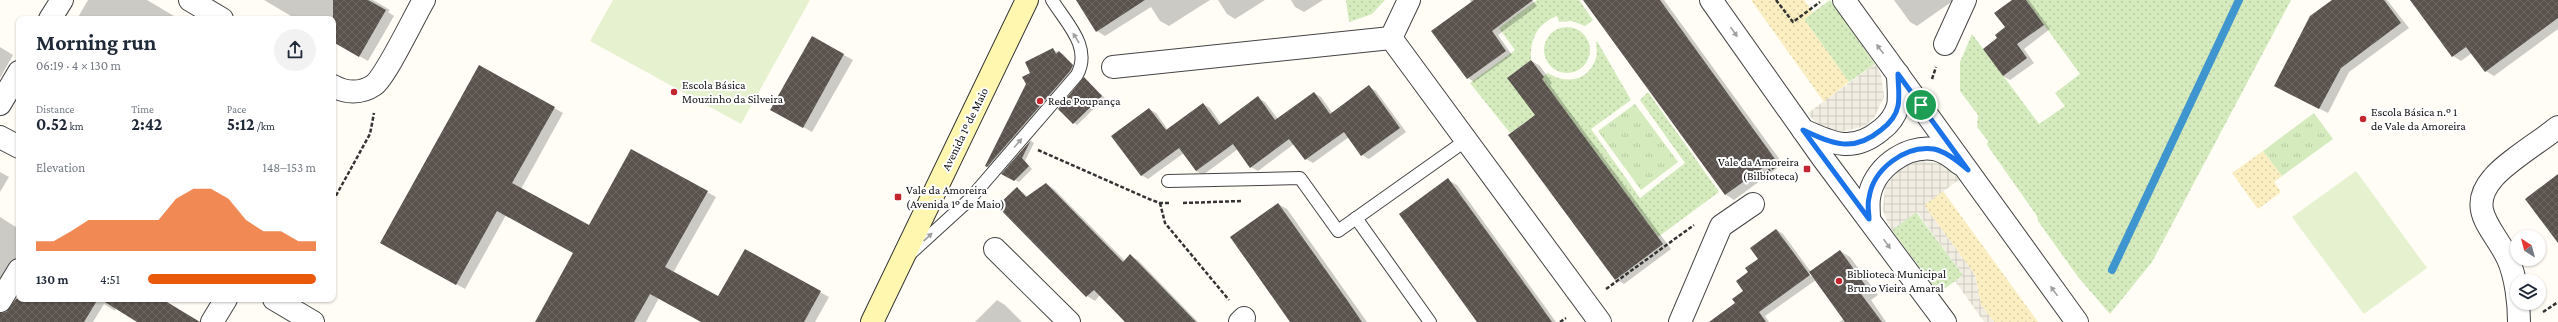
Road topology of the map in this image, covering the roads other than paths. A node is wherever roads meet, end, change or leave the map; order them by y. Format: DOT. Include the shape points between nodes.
graph roads {
  1 [pos="62,0"];
  2 [pos="190,0"];
  3 [pos="424,0"];
  4 [pos="1027,0"];
  5 [pos="1052,0"];
  6 [pos="1409,0"];
  7 [pos="1711,0"];
  8 [pos="1844,0"];
  9 [pos="1965,0"];
  10 [pos="52,16"];
  11 [pos="217,16"];
  12 [pos="1391,38"];
  13 [pos="1945,44"];
  14 [pos="1112,67"];
  15 [pos="1898,74"];
  16 [pos="16,77"];
  17 [pos="336,87"];
  18 [pos="0,104"];
  19 [pos="2558,127"];
  20 [pos="1803,130"];
  21 [pos="0,137"];
  22 [pos="1465,141"];
  23 [pos="16,145"];
  24 [pos="1968,170"];
  25 [pos="1168,181"];
  26 [pos="1752,204"];
  27 [pos="1356,218"];
  28 [pos="1869,219"];
  29 [pos="995,249"];
  30 [pos="900,264"];
  31 [pos="16,275"];
  32 [pos="0,301"];
  33 [pos="224,302"];
  34 [pos="279,302"];
  35 [pos="212,322"];
  36 [pos="313,322"];
  37 [pos="872,322"];
  38 [pos="1069,322"];
  39 [pos="1430,322"];
  40 [pos="1600,322"];
  41 [pos="1680,322"];
  42 [pos="1945,322"];
  43 [pos="2078,322"];
  44 [pos="2519,322"];
  1 -- 10 [label="street"];
  2 -- 11 [label="street"];
  3 -- 17 [label="street" via="381,76 368,88 351,92"];
  4 -- 30 [label="main road, Avenida 1º de Maio"];
  30 -- 5 [label="lane, one-way" via="969,200 1077,75 1083,64 1080,44"];
  6 -- 12 [label="street"];
  7 -- 20 [label="street, one-way"];
  15 -- 8 [label="street, one-way"];
  9 -- 13 [label="street"];
  12 -- 14 [label="street"];
  12 -- 22 [label="street"];
  15 -- 20 [label="street" via="1898,105 1890,123 1872,138 1844,145"];
  15 -- 24 [label="street"];
  16 -- 18 [label="street"];
  19 -- 44 [label="street" via="2494,176 2481,200 2482,215 2513,272"];
  20 -- 28 [label="street"];
  21 -- 23 [label="street"];
  22 -- 27 [label="lane"];
  22 -- 40 [label="street"];
  24 -- 28 [label="street" via="1950,156 1934,149 1910,151 1884,168 1873,184 1868,198"];
  43 -- 24 [label="street, one-way"];
  25 -- 27 [label="lane" via="1300,178 1338,231"];
  26 -- 41 [label="street" via="1721,226"];
  27 -- 39 [label="lane"];
  28 -- 42 [label="street, one-way"];
  29 -- 38 [label="street"];
  30 -- 37 [label="main road, Avenida 1º de Maio"];
  31 -- 32 [label="street"];
  33 -- 35 [label="street"];
  34 -- 36 [label="street"];
}
